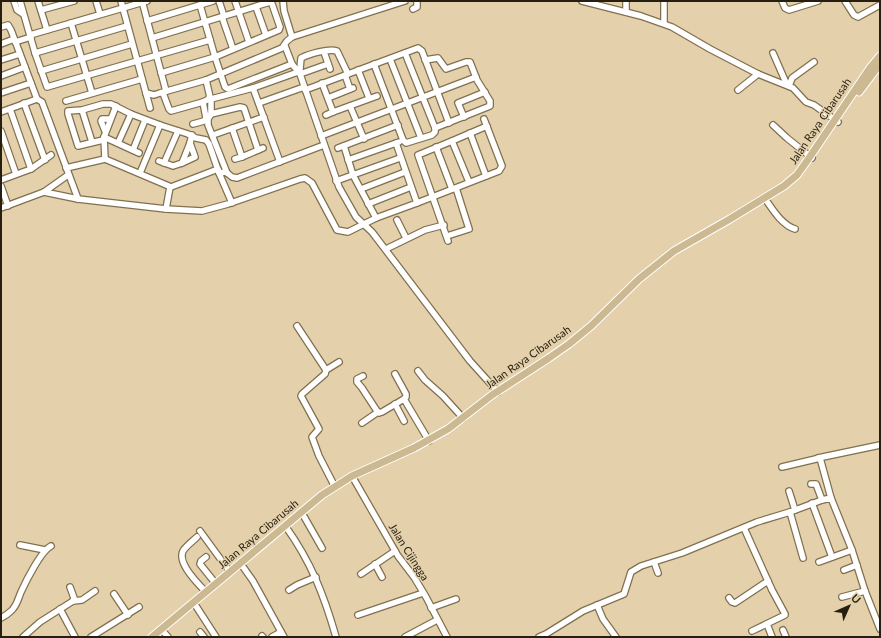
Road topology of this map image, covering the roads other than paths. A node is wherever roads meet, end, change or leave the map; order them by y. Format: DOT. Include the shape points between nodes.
graph roads {
  1 [pos="14,1"];
  2 [pos="20,1"];
  3 [pos="38,1"];
  4 [pos="74,1"];
  5 [pos="96,1"];
  6 [pos="120,1"];
  7 [pos="144,1"];
  8 [pos="214,1"];
  9 [pos="219,1"];
  10 [pos="236,1"];
  11 [pos="283,1"];
  12 [pos="405,1"];
  13 [pos="417,1"];
  14 [pos="582,1"];
  15 [pos="626,1"];
  16 [pos="664,1"];
  17 [pos="782,1"];
  18 [pos="818,1"];
  19 [pos="845,1"];
  20 [pos="197,4"];
  21 [pos="606,4"];
  22 [pos="880,4"];
  23 [pos="256,7"];
  24 [pos="122,8"];
  25 [pos="413,9"];
  26 [pos="41,10"];
  27 [pos="240,11"];
  28 [pos="626,12"];
  29 [pos="21,13"];
  30 [pos="100,14"];
  31 [pos="223,16"];
  32 [pos="146,21"];
  33 [pos="71,22"];
  34 [pos="205,22"];
  35 [pos="664,24"];
  36 [pos="127,26"];
  37 [pos="1,27"];
  38 [pos="47,30"];
  39 [pos="266,35"];
  40 [pos="29,37"];
  41 [pos="292,37"];
  42 [pos="152,38"];
  43 [pos="17,40"];
  44 [pos="210,40"];
  45 [pos="77,41"];
  46 [pos="249,42"];
  47 [pos="1,44"];
  48 [pos="132,44"];
  49 [pos="285,46"];
  50 [pos="233,49"];
  51 [pos="324,52"];
  52 [pos="35,53"];
  53 [pos="405,53"];
  54 [pos="773,53"];
  55 [pos="20,54"];
  56 [pos="156,56"];
  57 [pos="880,56"];
  58 [pos="215,57"];
  59 [pos="83,59"];
  60 [pos="390,59"];
  61 [pos="1,60"];
  62 [pos="425,60"];
  63 [pos="137,61"];
  64 [pos="814,62"];
  65 [pos="292,64"];
  66 [pos="374,64"];
  67 [pos="880,64"];
  68 [pos="25,67"];
  69 [pos="358,70"];
  70 [pos="41,71"];
  71 [pos="161,73"];
  72 [pos="299,73"];
  73 [pos="758,74"];
  74 [pos="221,75"];
  75 [pos="346,75"];
  76 [pos="1,76"];
  77 [pos="87,76"];
  78 [pos="476,77"];
  79 [pos="142,79"];
  80 [pos="206,80"];
  81 [pos="31,83"];
  82 [pos="322,83"];
  83 [pos="788,85"];
  84 [pos="253,88"];
  85 [pos="305,89"];
  86 [pos="738,90"];
  87 [pos="164,92"];
  88 [pos="437,92"];
  89 [pos="485,92"];
  90 [pos="1,93"];
  91 [pos="92,93"];
  92 [pos="146,93"];
  93 [pos="377,96"];
  94 [pos="422,97"];
  95 [pos="328,98"];
  96 [pos="369,98"];
  97 [pos="37,99"];
  98 [pos="66,101"];
  99 [pos="203,102"];
  100 [pos="24,103"];
  101 [pos="259,103"];
  102 [pos="408,103"];
  103 [pos="116,106"];
  104 [pos="350,106"];
  105 [pos="150,108"];
  106 [pos="10,109"];
  107 [pos="392,109"];
  108 [pos="82,110"];
  109 [pos="1,112"];
  110 [pos="333,112"];
  111 [pos="130,114"];
  112 [pos="211,114"];
  113 [pos="326,115"];
  114 [pos="264,117"];
  115 [pos="464,117"];
  116 [pos="484,119"];
  117 [pos="145,120"];
  118 [pos="836,120"];
  119 [pos="248,122"];
  120 [pos="356,122"];
  121 [pos="449,123"];
  122 [pos="193,124"];
  123 [pos="160,125"];
  124 [pos="398,125"];
  125 [pos="773,125"];
  126 [pos="487,126"];
  127 [pos="232,128"];
  128 [pos="435,128"];
  129 [pos="1,131"];
  130 [pos="178,131"];
  131 [pos="470,133"];
  132 [pos="192,135"];
  133 [pos="213,135"];
  134 [pos="321,136"];
  135 [pos="421,138"];
  136 [pos="104,139"];
  137 [pos="364,139"];
  138 [pos="403,140"];
  139 [pos="452,140"];
  140 [pos="92,142"];
  141 [pos="118,143"];
  142 [pos="190,143"];
  143 [pos="396,143"];
  144 [pos="324,145"];
  145 [pos="436,147"];
  146 [pos="133,150"];
  147 [pos="139,153"];
  148 [pos="51,155"];
  149 [pos="242,157"];
  150 [pos="400,158"];
  151 [pos="811,158"];
  152 [pos="106,159"];
  153 [pos="235,159"];
  154 [pos="45,160"];
  155 [pos="348,160"];
  156 [pos="280,162"];
  157 [pos="182,163"];
  158 [pos="32,168"];
  159 [pos="66,168"];
  160 [pos="218,171"];
  161 [pos="227,172"];
  162 [pos="405,172"];
  163 [pos="140,173"];
  164 [pos="16,174"];
  165 [pos="68,175"];
  166 [pos="353,175"];
  167 [pos="486,176"];
  168 [pos="1,180"];
  169 [pos="336,181"];
  170 [pos="469,182"];
  171 [pos="1,186"];
  172 [pos="170,187"];
  173 [pos="411,187"];
  174 [pos="454,188"];
  175 [pos="361,189"];
  176 [pos="44,192"];
  177 [pos="434,197"];
  178 [pos="78,199"];
  179 [pos="766,200"];
  180 [pos="232,203"];
  181 [pos="417,203"];
  182 [pos="368,204"];
  183 [pos="8,206"];
  184 [pos="1,208"];
  185 [pos="166,209"];
  186 [pos="376,218"];
  187 [pos="397,220"];
  188 [pos="444,225"];
  189 [pos="360,226"];
  190 [pos="795,229"];
  191 [pos="406,238"];
  192 [pos="386,249"];
  193 [pos="297,326"];
  194 [pos="339,362"];
  195 [pos="326,370"];
  196 [pos="418,371"];
  197 [pos="396,374"];
  198 [pos="363,376"];
  199 [pos="495,393"];
  200 [pos="404,399"];
  201 [pos="485,401"];
  202 [pos="395,404"];
  203 [pos="378,412"];
  204 [pos="463,418"];
  205 [pos="404,421"];
  206 [pos="362,424"];
  207 [pos="429,441"];
  208 [pos="880,445"];
  209 [pos="818,458"];
  210 [pos="782,467"];
  211 [pos="353,477"];
  212 [pos="811,484"];
  213 [pos="335,487"];
  214 [pos="789,491"];
  215 [pos="831,498"];
  216 [pos="822,500"];
  217 [pos="812,503"];
  218 [pos="793,511"];
  219 [pos="302,513"];
  220 [pos="286,527"];
  221 [pos="744,528"];
  222 [pos="200,531"];
  223 [pos="197,537"];
  224 [pos="20,545"];
  225 [pos="51,546"];
  226 [pos="322,548"];
  227 [pos="45,550"];
  228 [pos="852,550"];
  229 [pos="395,551"];
  230 [pos="206,557"];
  231 [pos="832,557"];
  232 [pos="803,558"];
  233 [pos="654,562"];
  234 [pos="819,562"];
  235 [pos="241,564"];
  236 [pos="375,564"];
  237 [pos="857,566"];
  238 [pos="844,570"];
  239 [pos="230,572"];
  240 [pos="658,573"];
  241 [pos="361,574"];
  242 [pos="316,577"];
  243 [pos="382,577"];
  244 [pos="768,581"];
  245 [pos="216,584"];
  246 [pos="70,587"];
  247 [pos="289,590"];
  248 [pos="94,591"];
  249 [pos="864,591"];
  250 [pos="206,592"];
  251 [pos="423,593"];
  252 [pos="114,594"];
  253 [pos="624,594"];
  254 [pos="632,595"];
  255 [pos="842,597"];
  256 [pos="729,598"];
  257 [pos="456,599"];
  258 [pos="73,601"];
  259 [pos="196,601"];
  260 [pos="597,605"];
  261 [pos="139,607"];
  262 [pos="431,608"];
  263 [pos="60,609"];
  264 [pos="128,615"];
  265 [pos="358,615"];
  266 [pos="1,618"];
  267 [pos="437,620"];
  268 [pos="767,624"];
  269 [pos="162,630"];
  270 [pos="783,630"];
  271 [pos="880,630"];
  272 [pos="752,631"];
  273 [pos="282,635"];
  274 [pos="550,635"];
  275 [pos="23,637"];
  276 [pos="75,637"];
  277 [pos="93,637"];
  278 [pos="153,637"];
  279 [pos="168,637"];
  280 [pos="216,637"];
  281 [pos="272,637"];
  282 [pos="336,637"];
  283 [pos="406,637"];
  284 [pos="447,637"];
  285 [pos="539,637"];
  286 [pos="616,637"];
  287 [pos="772,637"];
  288 [pos="786,637"];
  1 -- 29 [label="street"];
  2 -- 29 [label="street"];
  3 -- 26 [label="street"];
  4 -- 26 [label="street"];
  5 -- 30 [label="street"];
  6 -- 24 [label="street"];
  7 -- 24 [label="street"];
  7 -- 32 [label="street"];
  8 -- 20 [label="street"];
  9 -- 31 [label="street"];
  10 -- 27 [label="street"];
  11 -- 41 [label="street"];
  12 -- 41 [label="street"];
  13 -- 25 [label="street" via="417,8"];
  14 -- 21 [label="street"];
  15 -- 28 [label="street"];
  16 -- 35 [label="street"];
  17 -- 18 [label="street" via="789,10"];
  19 -- 22 [label="street" via="858,17"];
  20 -- 32 [label="street"];
  20 -- 34 [label="street"];
  21 -- 28 [label="street"];
  23 -- 27 [label="street"];
  23 -- 39 [label="street"];
  23 -- 39 [label="street" via="270,2 272,4 280,29"];
  24 -- 30 [label="street"];
  24 -- 36 [label="street"];
  26 -- 38 [label="street"];
  27 -- 31 [label="street"];
  27 -- 46 [label="street"];
  28 -- 35 [label="street"];
  29 -- 40 [label="street"];
  30 -- 33 [label="street"];
  31 -- 34 [label="street"];
  31 -- 50 [label="street"];
  32 -- 42 [label="street"];
  33 -- 38 [label="street"];
  33 -- 45 [label="street"];
  34 -- 42 [label="street"];
  34 -- 44 [label="street"];
  35 -- 73 [label="street"];
  36 -- 45 [label="street"];
  36 -- 48 [label="street"];
  37 -- 43 [label="street" via="9,26"];
  38 -- 40 [label="street"];
  39 -- 46 [label="street"];
  40 -- 43 [label="street"];
  40 -- 52 [label="street"];
  41 -- 49 [label="street"];
  42 -- 56 [label="street"];
  43 -- 47 [label="street"];
  43 -- 55 [label="street"];
  44 -- 56 [label="street"];
  44 -- 58 [label="street"];
  45 -- 52 [label="street"];
  45 -- 59 [label="street"];
  46 -- 50 [label="street"];
  48 -- 59 [label="street"];
  48 -- 63 [label="street"];
  49 -- 65 [label="street"];
  49 -- 74 [label="street"];
  50 -- 58 [label="street"];
  51 -- 72 [label="street" via="302,58"];
  51 -- 72 [label="street" via="329,67"];
  51 -- 75 [label="street" via="337,51"];
  52 -- 70 [label="street"];
  53 -- 60 [label="street"];
  53 -- 62 [label="street" via="418,48"];
  53 -- 94 [label="street"];
  54 -- 83 [label="street"];
  55 -- 61 [label="street"];
  55 -- 68 [label="street"];
  56 -- 63 [label="street"];
  56 -- 71 [label="street"];
  57 -- 118 [label="main road, Jalan Raya Cibarusah"];
  58 -- 71 [label="street"];
  58 -- 74 [label="street"];
  59 -- 70 [label="street"];
  59 -- 77 [label="street"];
  60 -- 66 [label="street"];
  60 -- 102 [label="street"];
  62 -- 78 [label="street" via="438,58 446,69 469,62"];
  62 -- 88 [label="street"];
  63 -- 77 [label="street"];
  63 -- 79 [label="street"];
  64 -- 83 [label="street" via="792,78"];
  65 -- 72 [label="street"];
  65 -- 74 [label="street" via="229,89 225,87"];
  66 -- 69 [label="street"];
  66 -- 107 [label="street"];
  67 -- 118 [label="main road, Jalan Raya Cibarusah"];
  68 -- 76 [label="street"];
  68 -- 81 [label="street"];
  69 -- 75 [label="street"];
  69 -- 96 [label="street"];
  70 -- 77 [label="street" via="47,87"];
  71 -- 87 [label="street"];
  72 -- 84 [label="street"];
  72 -- 85 [label="street"];
  73 -- 83 [label="street"];
  73 -- 86 [label="street"];
  74 -- 80 [label="street"];
  75 -- 82 [label="street"];
  75 -- 95 [label="street" via="352,88"];
  77 -- 91 [label="street"];
  78 -- 88 [label="street"];
  78 -- 89 [label="street"];
  79 -- 91 [label="street"];
  79 -- 92 [label="street"];
  80 -- 87 [label="street"];
  80 -- 99 [label="street" via="210,97"];
  81 -- 90 [label="street"];
  81 -- 97 [label="street"];
  82 -- 85 [label="street"];
  82 -- 95 [label="street"];
  83 -- 118 [label="street" via="806,102"];
  84 -- 101 [label="street"];
  84 -- 112 [label="street" via="212,98"];
  85 -- 101 [label="street"];
  85 -- 134 [label="street"];
  87 -- 92 [label="street"];
  87 -- 99 [label="street" via="171,111"];
  88 -- 94 [label="street"];
  88 -- 121 [label="street"];
  89 -- 115 [label="street" via="490,106"];
  89 -- 115 [label="street" via="458,103"];
  91 -- 98 [label="street"];
  92 -- 105 [label="street"];
  93 -- 96 [label="street"];
  94 -- 102 [label="street"];
  94 -- 128 [label="street"];
  95 -- 110 [label="street"];
  96 -- 104 [label="street"];
  97 -- 100 [label="street"];
  97 -- 159 [label="street" via="42,102"];
  99 -- 122 [label="street" via="206,119 204,122"];
  100 -- 106 [label="street"];
  100 -- 154 [label="street"];
  101 -- 114 [label="street"];
  102 -- 107 [label="street"];
  102 -- 135 [label="street"];
  103 -- 108 [label="street" via="105,104"];
  103 -- 111 [label="street"];
  103 -- 136 [label="street"];
  104 -- 110 [label="street"];
  104 -- 120 [label="street"];
  106 -- 109 [label="street"];
  106 -- 158 [label="street"];
  107 -- 120 [label="street"];
  107 -- 124 [label="street"];
  108 -- 140 [label="street"];
  108 -- 140 [label="street" via="68,113 75,146"];
  110 -- 113 [label="street"];
  111 -- 117 [label="street"];
  111 -- 141 [label="street"];
  112 -- 119 [label="street" via="242,107"];
  112 -- 133 [label="street" via="208,121"];
  114 -- 119 [label="street"];
  114 -- 156 [label="street"];
  115 -- 121 [label="street"];
  116 -- 126 [label="street"];
  117 -- 123 [label="street"];
  117 -- 146 [label="street"];
  118 -- 151 [label="main road, Jalan Raya Cibarusah"];
  119 -- 127 [label="street"];
  119 -- 149 [label="street" via="260,149"];
  120 -- 134 [label="street"];
  120 -- 137 [label="street"];
  121 -- 128 [label="street"];
  123 -- 130 [label="street"];
  123 -- 163 [label="street"];
  124 -- 137 [label="street"];
  124 -- 138 [label="street"];
  125 -- 151 [label="street"];
  126 -- 131 [label="street"];
  126 -- 167 [label="street" via="502,166 499,171"];
  127 -- 133 [label="street"];
  127 -- 149 [label="street"];
  128 -- 135 [label="street" via="434,134"];
  129 -- 164 [label="street"];
  130 -- 132 [label="street"];
  130 -- 157 [label="street" via="162,162 173,166"];
  131 -- 139 [label="street"];
  131 -- 167 [label="street"];
  132 -- 142 [label="street"];
  132 -- 160 [label="street" via="210,144"];
  133 -- 161 [label="street"];
  134 -- 144 [label="street"];
  135 -- 138 [label="street" via="406,143"];
  136 -- 140 [label="street"];
  136 -- 141 [label="street"];
  136 -- 152 [label="street"];
  137 -- 155 [label="street" via="341,147"];
  138 -- 143 [label="street"];
  139 -- 145 [label="street"];
  139 -- 170 [label="street"];
  141 -- 146 [label="street"];
  142 -- 157 [label="street"];
  142 -- 157 [label="street" via="195,157"];
  143 -- 150 [label="street"];
  143 -- 155 [label="street"];
  144 -- 156 [label="street"];
  144 -- 169 [label="street"];
  145 -- 174 [label="street"];
  145 -- 177 [label="street" via="418,155"];
  146 -- 147 [label="street"];
  148 -- 154 [label="street"];
  149 -- 153 [label="street"];
  150 -- 162 [label="street"];
  150 -- 166 [label="street"];
  151 -- 179 [label="main road, Jalan Raya Cibarusah" via="796,178"];
  151 -- 199 [label="main road, Jalan Raya Cibarusah" via="784,186 674,251 576,337"];
  152 -- 159 [label="street"];
  152 -- 163 [label="street"];
  154 -- 158 [label="street"];
  155 -- 166 [label="street"];
  156 -- 161 [label="street" via="237,178"];
  158 -- 164 [label="street"];
  159 -- 165 [label="street"];
  160 -- 161 [label="street"];
  160 -- 172 [label="street"];
  160 -- 180 [label="street"];
  162 -- 173 [label="street"];
  162 -- 175 [label="street"];
  163 -- 172 [label="street"];
  164 -- 168 [label="street"];
  165 -- 176 [label="street"];
  165 -- 178 [label="street"];
  166 -- 169 [label="street"];
  166 -- 175 [label="street"];
  167 -- 170 [label="street"];
  169 -- 189 [label="street"];
  170 -- 174 [label="street"];
  171 -- 183 [label="street"];
  172 -- 185 [label="street"];
  173 -- 181 [label="street"];
  173 -- 182 [label="street"];
  174 -- 177 [label="street"];
  174 -- 188 [label="street" via="469,229 448,239"];
  175 -- 182 [label="street"];
  176 -- 178 [label="street"];
  176 -- 183 [label="street"];
  177 -- 181 [label="street"];
  177 -- 188 [label="street"];
  178 -- 185 [label="street"];
  179 -- 190 [label="street" via="784,222"];
  179 -- 199 [label="main road, Jalan Raya Cibarusah" via="674,252 578,338 550,359"];
  180 -- 185 [label="street" via="202,211"];
  180 -- 189 [label="street" via="305,178 312,183 337,230 348,232"];
  181 -- 186 [label="street"];
  182 -- 186 [label="street"];
  183 -- 184 [label="street"];
  186 -- 189 [label="street"];
  187 -- 191 [label="street"];
  188 -- 191 [label="street"];
  189 -- 192 [label="street" via="370,229"];
  191 -- 192 [label="street"];
  192 -- 199 [label="street"];
  193 -- 195 [label="street"];
  194 -- 195 [label="street"];
  195 -- 213 [label="street" via="325,374 300,396 319,429 312,437"];
  196 -- 204 [label="street"];
  197 -- 200 [label="street" via="406,394"];
  198 -- 203 [label="street" via="357,382"];
  199 -- 201 [label="main road, Jalan Raya Cibarusah"];
  200 -- 202 [label="street"];
  200 -- 207 [label="street"];
  201 -- 204 [label="main road, Jalan Raya Cibarusah"];
  201 -- 211 [label="main road, Jalan Raya Cibarusah" via="430,442"];
  202 -- 203 [label="street"];
  202 -- 205 [label="street"];
  203 -- 206 [label="street"];
  204 -- 207 [label="main road, Jalan Raya Cibarusah"];
  207 -- 211 [label="main road, Jalan Raya Cibarusah"];
  208 -- 209 [label="street"];
  209 -- 210 [label="street"];
  209 -- 215 [label="street"];
  211 -- 213 [label="main road, Jalan Raya Cibarusah"];
  211 -- 219 [label="main road, Jalan Raya Cibarusah"];
  211 -- 229 [label="street, Jalan Cijingga"];
  212 -- 216 [label="street" via="816,484"];
  213 -- 239 [label="main road, Jalan Raya Cibarusah"];
  214 -- 218 [label="street"];
  215 -- 216 [label="street"];
  215 -- 228 [label="street"];
  216 -- 217 [label="street"];
  217 -- 218 [label="street"];
  217 -- 231 [label="street"];
  218 -- 221 [label="street"];
  218 -- 232 [label="street"];
  219 -- 220 [label="main road, Jalan Raya Cibarusah"];
  219 -- 226 [label="street"];
  220 -- 235 [label="main road, Jalan Raya Cibarusah"];
  220 -- 242 [label="street"];
  221 -- 233 [label="street"];
  221 -- 244 [label="street"];
  222 -- 239 [label="street"];
  223 -- 250 [label="street" via="184,549 182,556 185,567"];
  224 -- 227 [label="street"];
  225 -- 227 [label="street"];
  227 -- 266 [label="street" via="14,607"];
  228 -- 231 [label="street"];
  228 -- 237 [label="street"];
  229 -- 236 [label="street"];
  229 -- 251 [label="street, Jalan Cijingga"];
  230 -- 245 [label="street" via="200,564"];
  231 -- 234 [label="street"];
  233 -- 240 [label="street"];
  233 -- 253 [label="street" via="629,574"];
  235 -- 259 [label="main road, Jalan Raya Cibarusah"];
  235 -- 273 [label="street"];
  236 -- 241 [label="street"];
  236 -- 243 [label="street"];
  237 -- 238 [label="street"];
  237 -- 249 [label="street"];
  239 -- 245 [label="main road, Jalan Raya Cibarusah"];
  242 -- 247 [label="street"];
  242 -- 282 [label="street"];
  244 -- 256 [label="street" via="735,603"];
  244 -- 268 [label="street" via="785,614"];
  245 -- 250 [label="main road, Jalan Raya Cibarusah"];
  246 -- 258 [label="street" via="74,596"];
  248 -- 258 [label="street" via="82,600"];
  249 -- 255 [label="street"];
  249 -- 271 [label="street"];
  250 -- 259 [label="main road, Jalan Raya Cibarusah"];
  251 -- 262 [label="street, Jalan Cijingga"];
  251 -- 265 [label="street"];
  252 -- 264 [label="street"];
  253 -- 254 [label="street"];
  253 -- 260 [label="street"];
  257 -- 262 [label="street"];
  258 -- 263 [label="street"];
  259 -- 269 [label="main road, Jalan Raya Cibarusah"];
  259 -- 278 [label="main road, Jalan Raya Cibarusah"];
  259 -- 280 [label="street"];
  260 -- 274 [label="street" via="577,615"];
  260 -- 286 [label="street"];
  261 -- 264 [label="street"];
  262 -- 267 [label="street, Jalan Cijingga"];
  263 -- 275 [label="street"];
  263 -- 276 [label="street"];
  264 -- 277 [label="street"];
  267 -- 283 [label="street"];
  267 -- 284 [label="street, Jalan Cijingga"];
  268 -- 272 [label="street"];
  268 -- 287 [label="street"];
  269 -- 278 [label="main road, Jalan Raya Cibarusah"];
  269 -- 279 [label="street"];
  270 -- 288 [label="street"];
  273 -- 281 [label="street"];
  274 -- 285 [label="street"];
}
